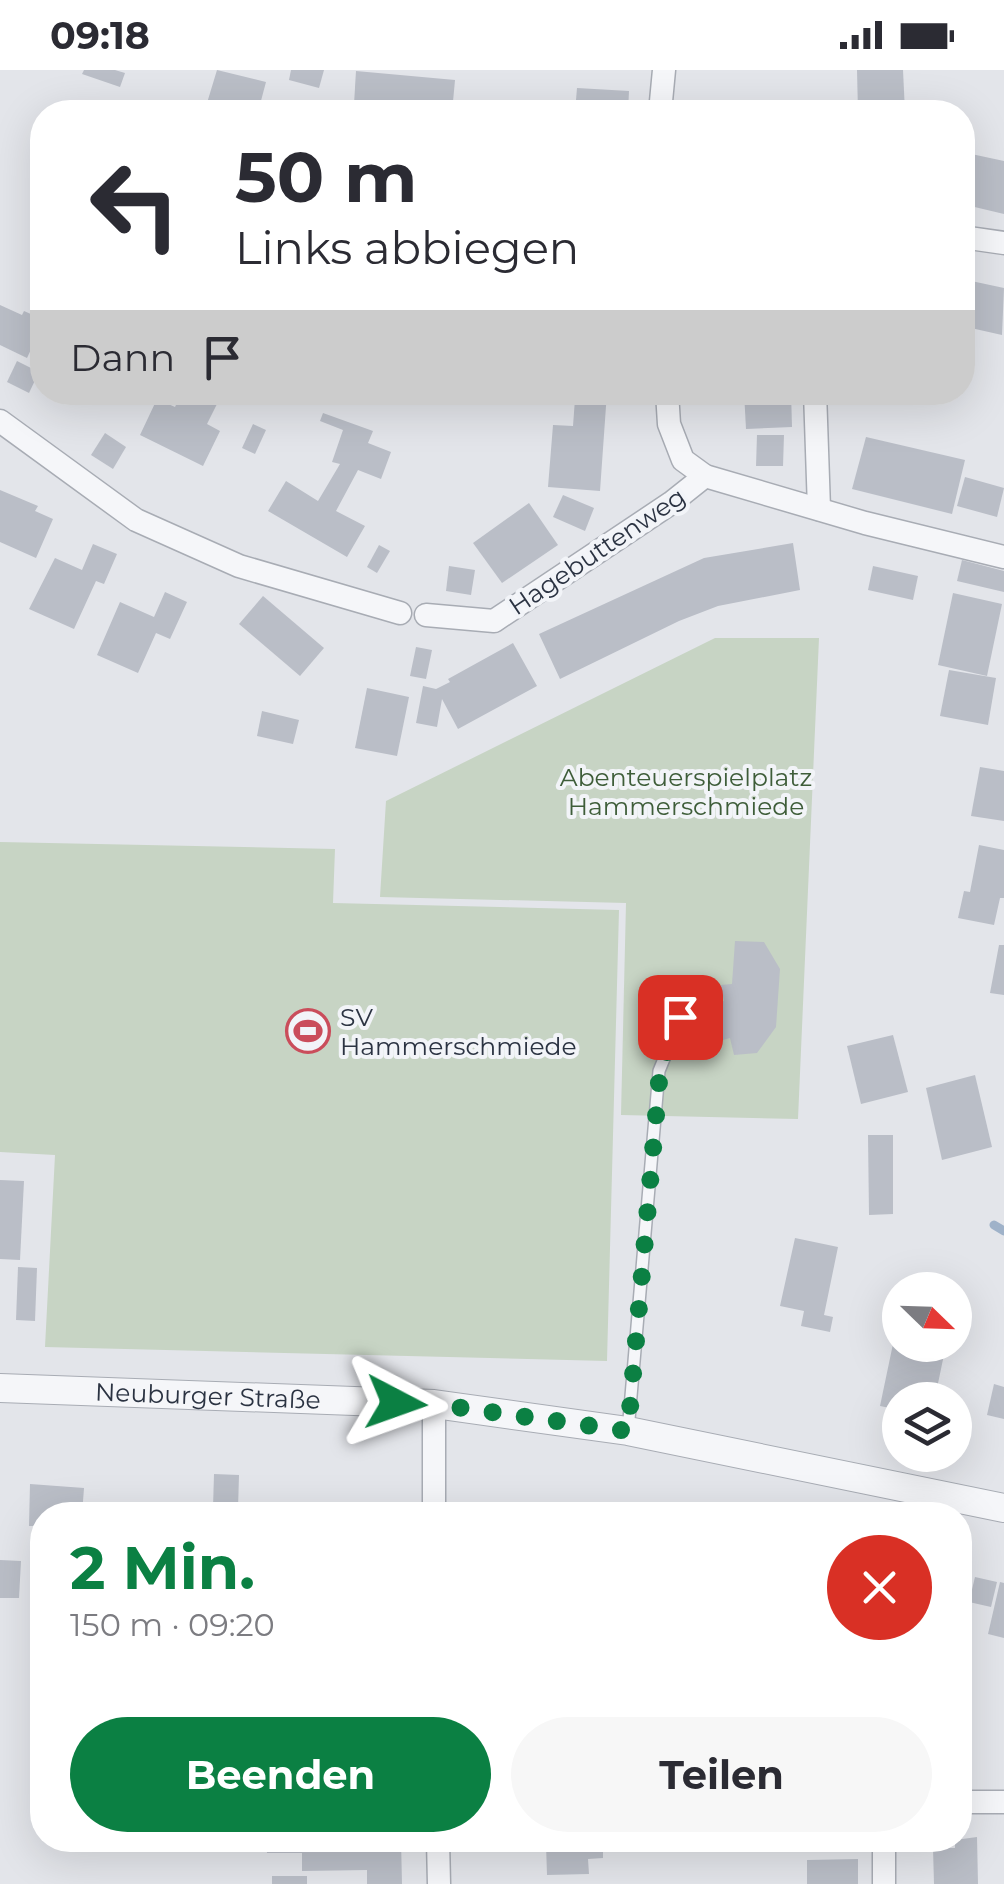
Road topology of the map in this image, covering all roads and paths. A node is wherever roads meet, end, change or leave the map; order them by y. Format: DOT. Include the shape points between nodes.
graph roads {
  1 [pos="664,70"];
  2 [pos="661,100"];
  3 [pos="975,239"];
  4 [pos="1004,243"];
  5 [pos="667,405"];
  6 [pos="814,405"];
  7 [pos="0,422"];
  8 [pos="705,476"];
  9 [pos="818,509"];
  10 [pos="1004,556"];
  11 [pos="400,613"];
  12 [pos="426,615"];
  13 [pos="680,1017"];
  14 [pos="0,1388"];
  15 [pos="434,1404"];
  16 [pos="628,1431"];
  17 [pos="434,1502"];
  18 [pos="1004,1508"];
  19 [pos="972,1802"];
  20 [pos="1004,1802"];
  21 [pos="438,1852"];
  22 [pos="884,1852"];
  23 [pos="439,1884"];
  24 [pos="884,1884"];
  1 -- 2 [label="street"];
  3 -- 4 [label="street"];
  5 -- 8 [label="street, Hagebuttenweg" via="683,460"];
  6 -- 9 [label="street"];
  7 -- 11 [label="street" via="136,520 241,573"];
  8 -- 9 [label="street, Hagebuttenweg"];
  8 -- 12 [label="street, Hagebuttenweg" via="494,621"];
  9 -- 10 [label="street, Hagebuttenweg"];
  13 -- 16 [label="lane" via="660,1071"];
  14 -- 15 [label="street, Neuburger Straße"];
  15 -- 16 [label="street, Neuburger Straße"];
  15 -- 17 [label="street"];
  16 -- 18 [label="street, Neuburger Straße"];
  19 -- 20 [label="street"];
  21 -- 23 [label="street"];
  22 -- 24 [label="street"];
}
